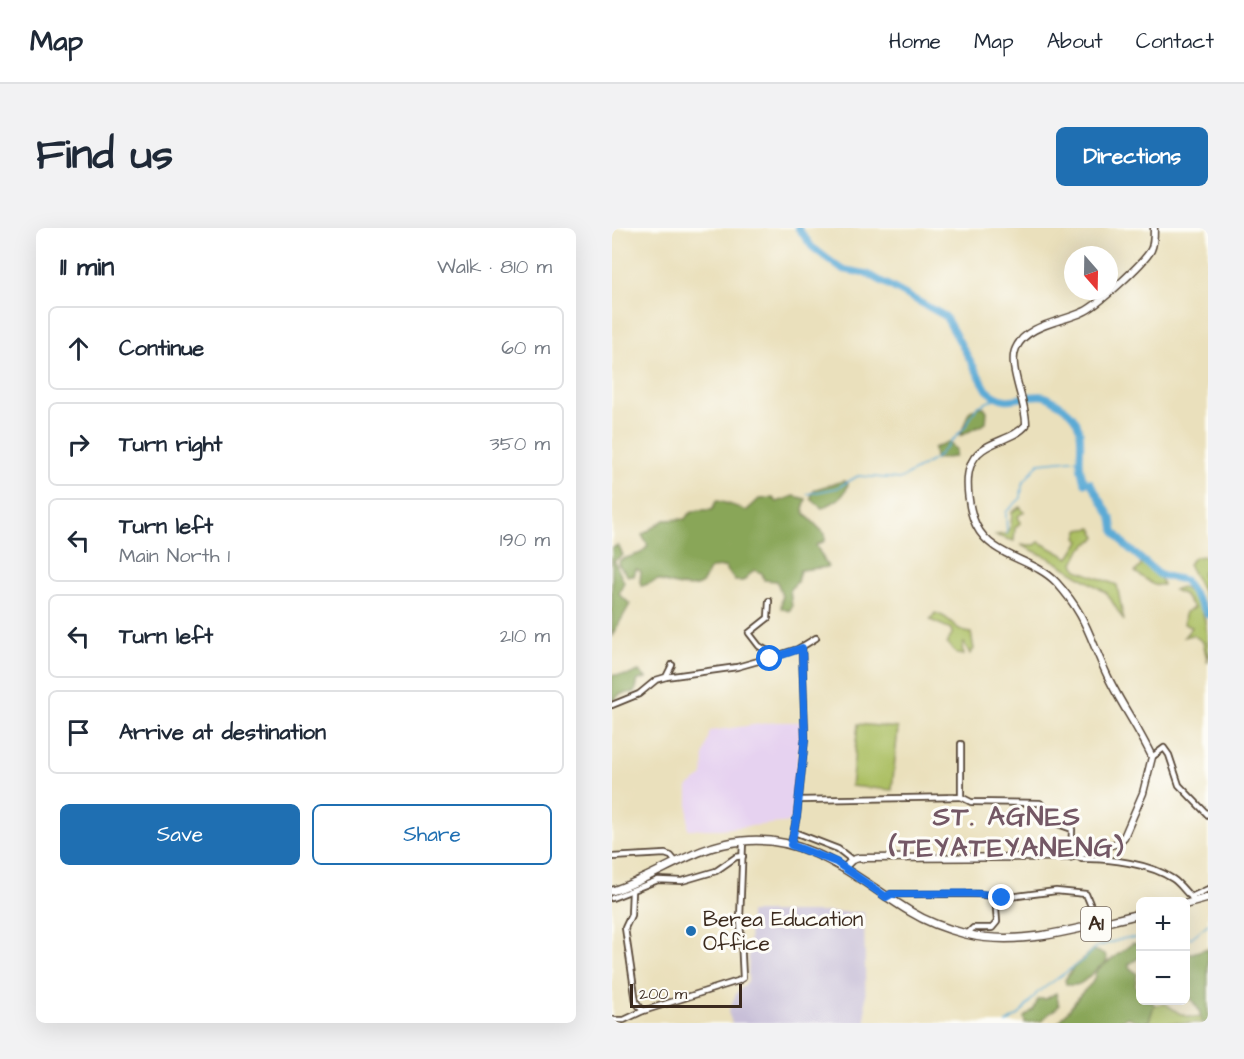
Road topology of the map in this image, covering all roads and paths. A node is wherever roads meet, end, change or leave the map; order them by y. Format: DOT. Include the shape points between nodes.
graph roads {
  1 [pos="1154,228"];
  2 [pos="769,601"];
  3 [pos="816,638"];
  4 [pos="802,648"];
  5 [pos="776,656"];
  6 [pos="672,665"];
  7 [pos="666,677"];
  8 [pos="612,705"];
  9 [pos="961,744"];
  10 [pos="1152,757"];
  11 [pos="961,797"];
  12 [pos="799,800"];
  13 [pos="1208,815"];
  14 [pos="794,832"];
  15 [pos="743,841"];
  16 [pos="791,845"];
  17 [pos="743,856"];
  18 [pos="1074,856"];
  19 [pos="612,857"];
  20 [pos="852,860"];
  21 [pos="676,862"];
  22 [pos="845,867"];
  23 [pos="1208,889"];
  24 [pos="612,891"];
  25 [pos="632,891"];
  26 [pos="995,895"];
  27 [pos="886,897"];
  28 [pos="1187,897"];
  29 [pos="612,898"];
  30 [pos="1208,898"];
  31 [pos="1190,899"];
  32 [pos="1190,900"];
  33 [pos="1136,915"];
  34 [pos="1095,924"];
  35 [pos="967,934"];
  36 [pos="643,1011"];
  37 [pos="612,1020"];
  1 -- 10 [label="street" via="1152,249 1144,260 1102,299 1084,312 1032,333 1016,346 1014,360 1026,424 982,449 970,464 969,483 976,526 1005,554 1049,575 1079,610 1108,678"];
  2 -- 5 [label="street" via="768,618 749,635"];
  3 -- 4 [label="street"];
  4 -- 5 [label="street"];
  4 -- 12 [label="street" via="805,738"];
  5 -- 7 [label="street" via="737,667"];
  6 -- 7 [label="street"];
  7 -- 8 [label="street"];
  9 -- 11 [label="street"];
  10 -- 13 [label="street" via="1164,748 1179,785"];
  10 -- 18 [label="street" via="1143,793 1122,841"];
  11 -- 12 [label="street"];
  11 -- 18 [label="street" via="979,802 1040,803 1055,823 1072,829"];
  12 -- 14 [label="street"];
  14 -- 16 [label="street"];
  14 -- 20 [label="street" via="838,849"];
  15 -- 16 [label="main road, A1"];
  15 -- 17 [label="street"];
  15 -- 21 [label="main road, A1" via="706,849"];
  16 -- 22 [label="main road, A1"];
  17 -- 25 [label="street" via="716,871 682,881 658,880"];
  17 -- 36 [label="street" via="743,978"];
  18 -- 20 [label="street"];
  18 -- 28 [label="street" via="1140,866 1173,879"];
  19 -- 21 [label="street" via="665,854"];
  20 -- 22 [label="street"];
  21 -- 24 [label="main road, A1"];
  22 -- 27 [label="main road, A1"];
  23 -- 31 [label="street"];
  25 -- 29 [label="street"];
  25 -- 36 [label="street" via="631,915 625,928 636,1002"];
  26 -- 27 [label="street"];
  26 -- 34 [label="street" via="1002,898 1056,891 1086,894"];
  26 -- 35 [label="street" via="997,922 992,928 973,928"];
  27 -- 35 [label="main road, A1" via="931,923"];
  30 -- 32 [label="main road"];
  33 -- 34 [label="main road, A1"];
  34 -- 35 [label="main road, A1" via="1024,937"];
  36 -- 37 [label="street" via="624,1020"];
}
